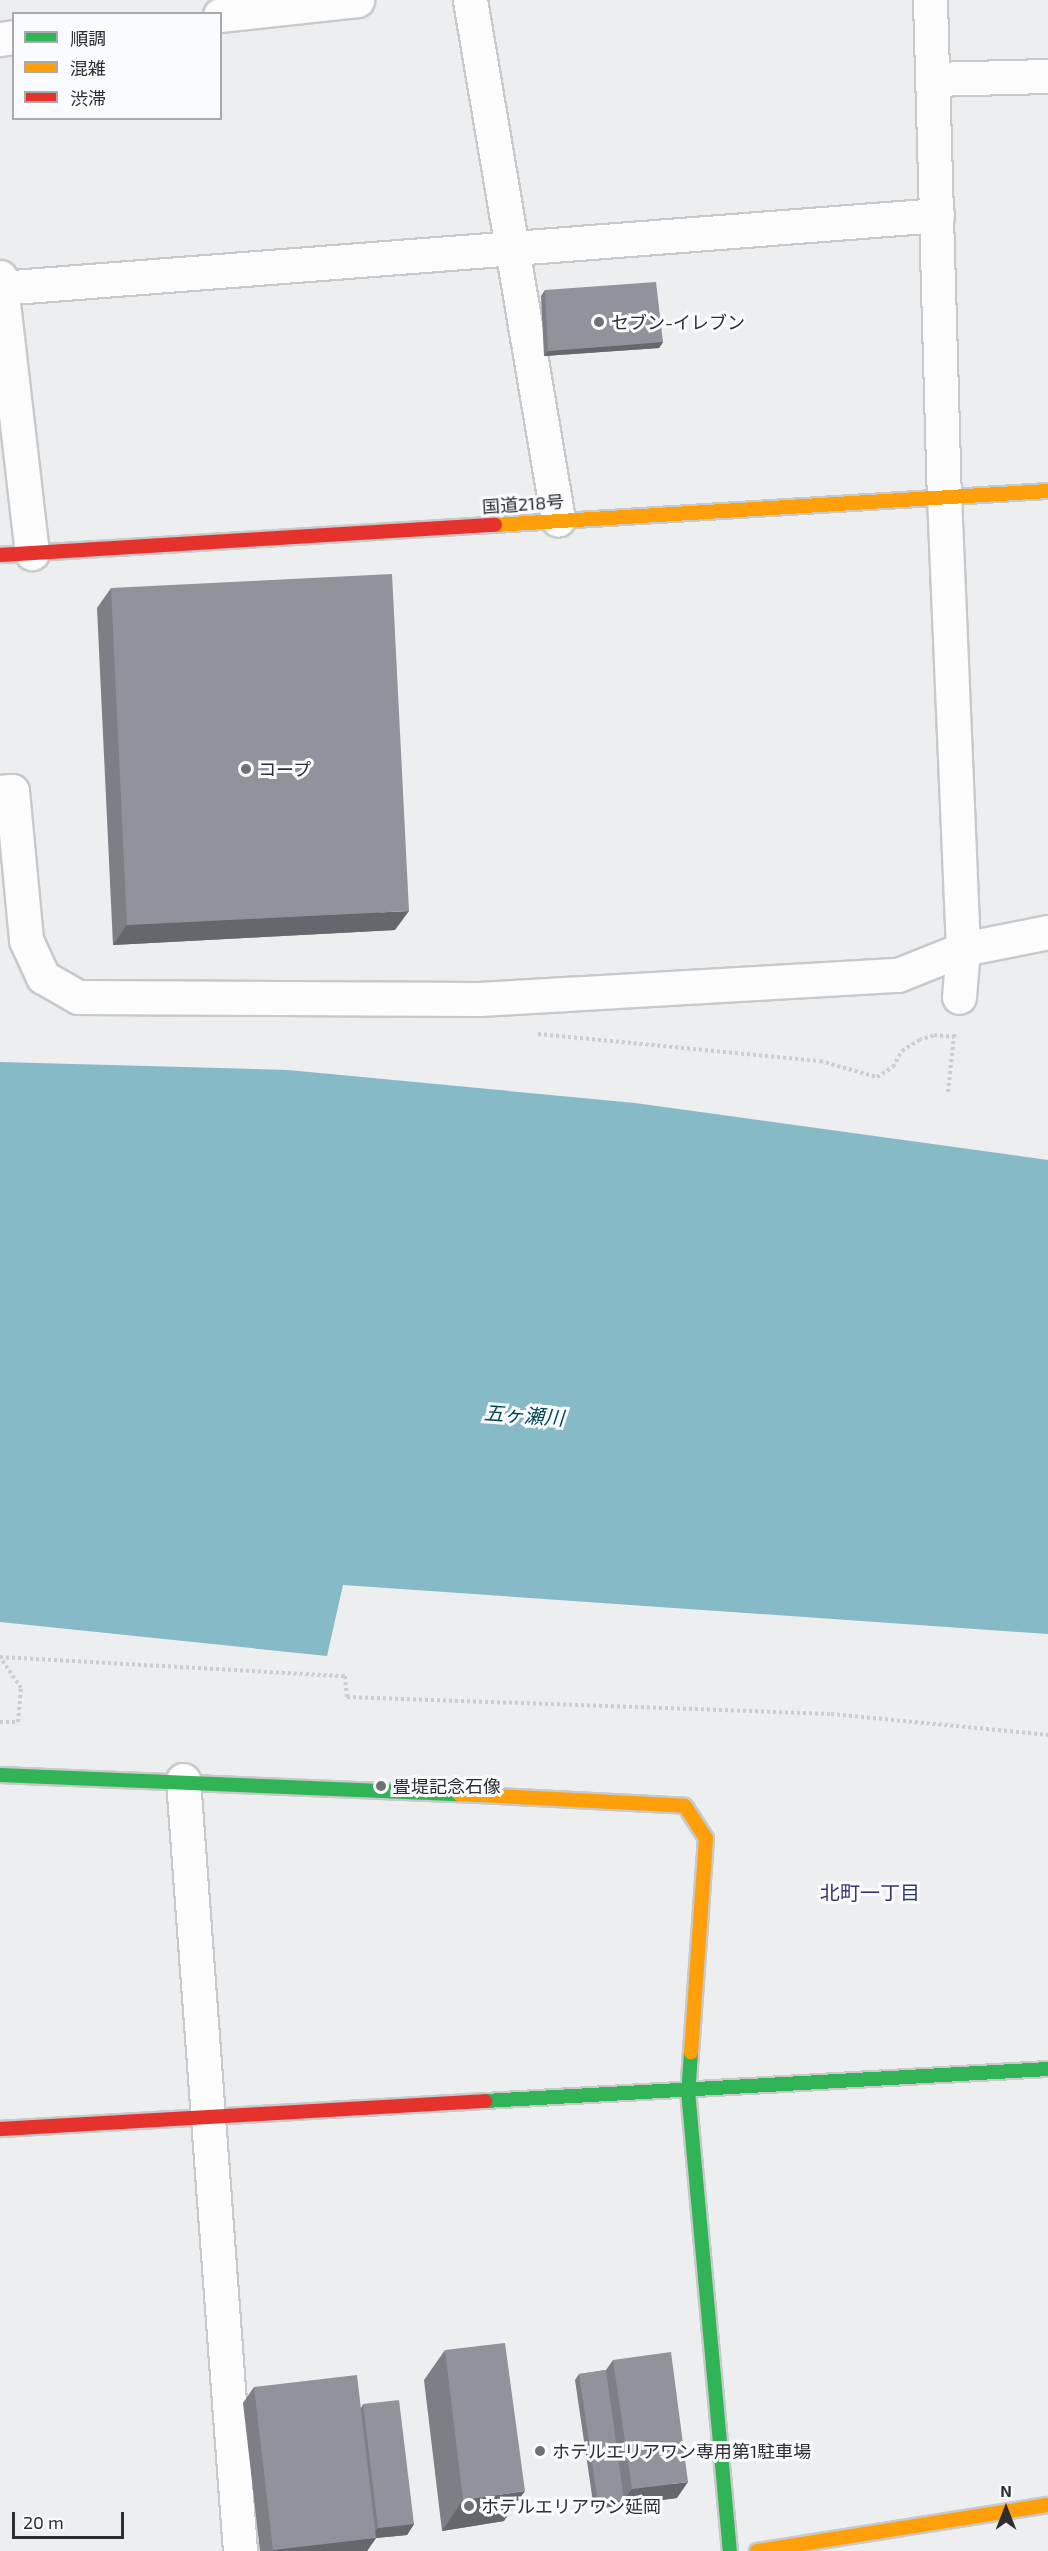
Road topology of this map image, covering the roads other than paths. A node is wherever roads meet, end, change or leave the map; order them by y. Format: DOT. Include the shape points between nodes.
graph roads {
  1 [pos="357,0"];
  2 [pos="470,0"];
  3 [pos="930,0"];
  4 [pos="222,15"];
  5 [pos="1048,76"];
  6 [pos="932,79"];
  7 [pos="937,215"];
  8 [pos="514,248"];
  9 [pos="0,284"];
  10 [pos="1048,492"];
  11 [pos="944,496"];
  12 [pos="558,520"];
  13 [pos="32,553"];
  14 [pos="0,555"];
  15 [pos="0,792"];
  16 [pos="1048,932"];
  17 [pos="963,949"];
  18 [pos="959,997"];
  19 [pos="0,1775"];
  20 [pos="183,1780"];
  21 [pos="1048,2069"];
  22 [pos="688,2091"];
  23 [pos="208,2114"];
  24 [pos="0,2129"];
  25 [pos="1048,2505"];
  26 [pos="240,2551"];
  27 [pos="730,2551"];
  28 [pos="757,2551"];
  1 -- 4 [label="street"];
  2 -- 8 [label="street"];
  3 -- 6 [label="street"];
  5 -- 6 [label="street"];
  6 -- 7 [label="street"];
  7 -- 8 [label="street"];
  7 -- 11 [label="street"];
  8 -- 9 [label="street"];
  8 -- 12 [label="street"];
  9 -- 13 [label="street"];
  10 -- 11 [label="main road, 国道218号"];
  11 -- 12 [label="main road, 国道218号"];
  11 -- 17 [label="street"];
  12 -- 13 [label="main road, 国道218号"];
  13 -- 14 [label="main road, 国道218号"];
  15 -- 17 [label="street" via="12,791 26,940 44,977 78,997 502,998 898,975"];
  16 -- 17 [label="street"];
  17 -- 18 [label="street"];
  19 -- 20 [label="main road"];
  20 -- 22 [label="main road" via="685,1806 706,1838"];
  20 -- 23 [label="street"];
  21 -- 22 [label="main road"];
  22 -- 23 [label="main road"];
  22 -- 27 [label="main road"];
  23 -- 24 [label="main road"];
  23 -- 26 [label="street"];
  25 -- 28 [label="main road"];
}
